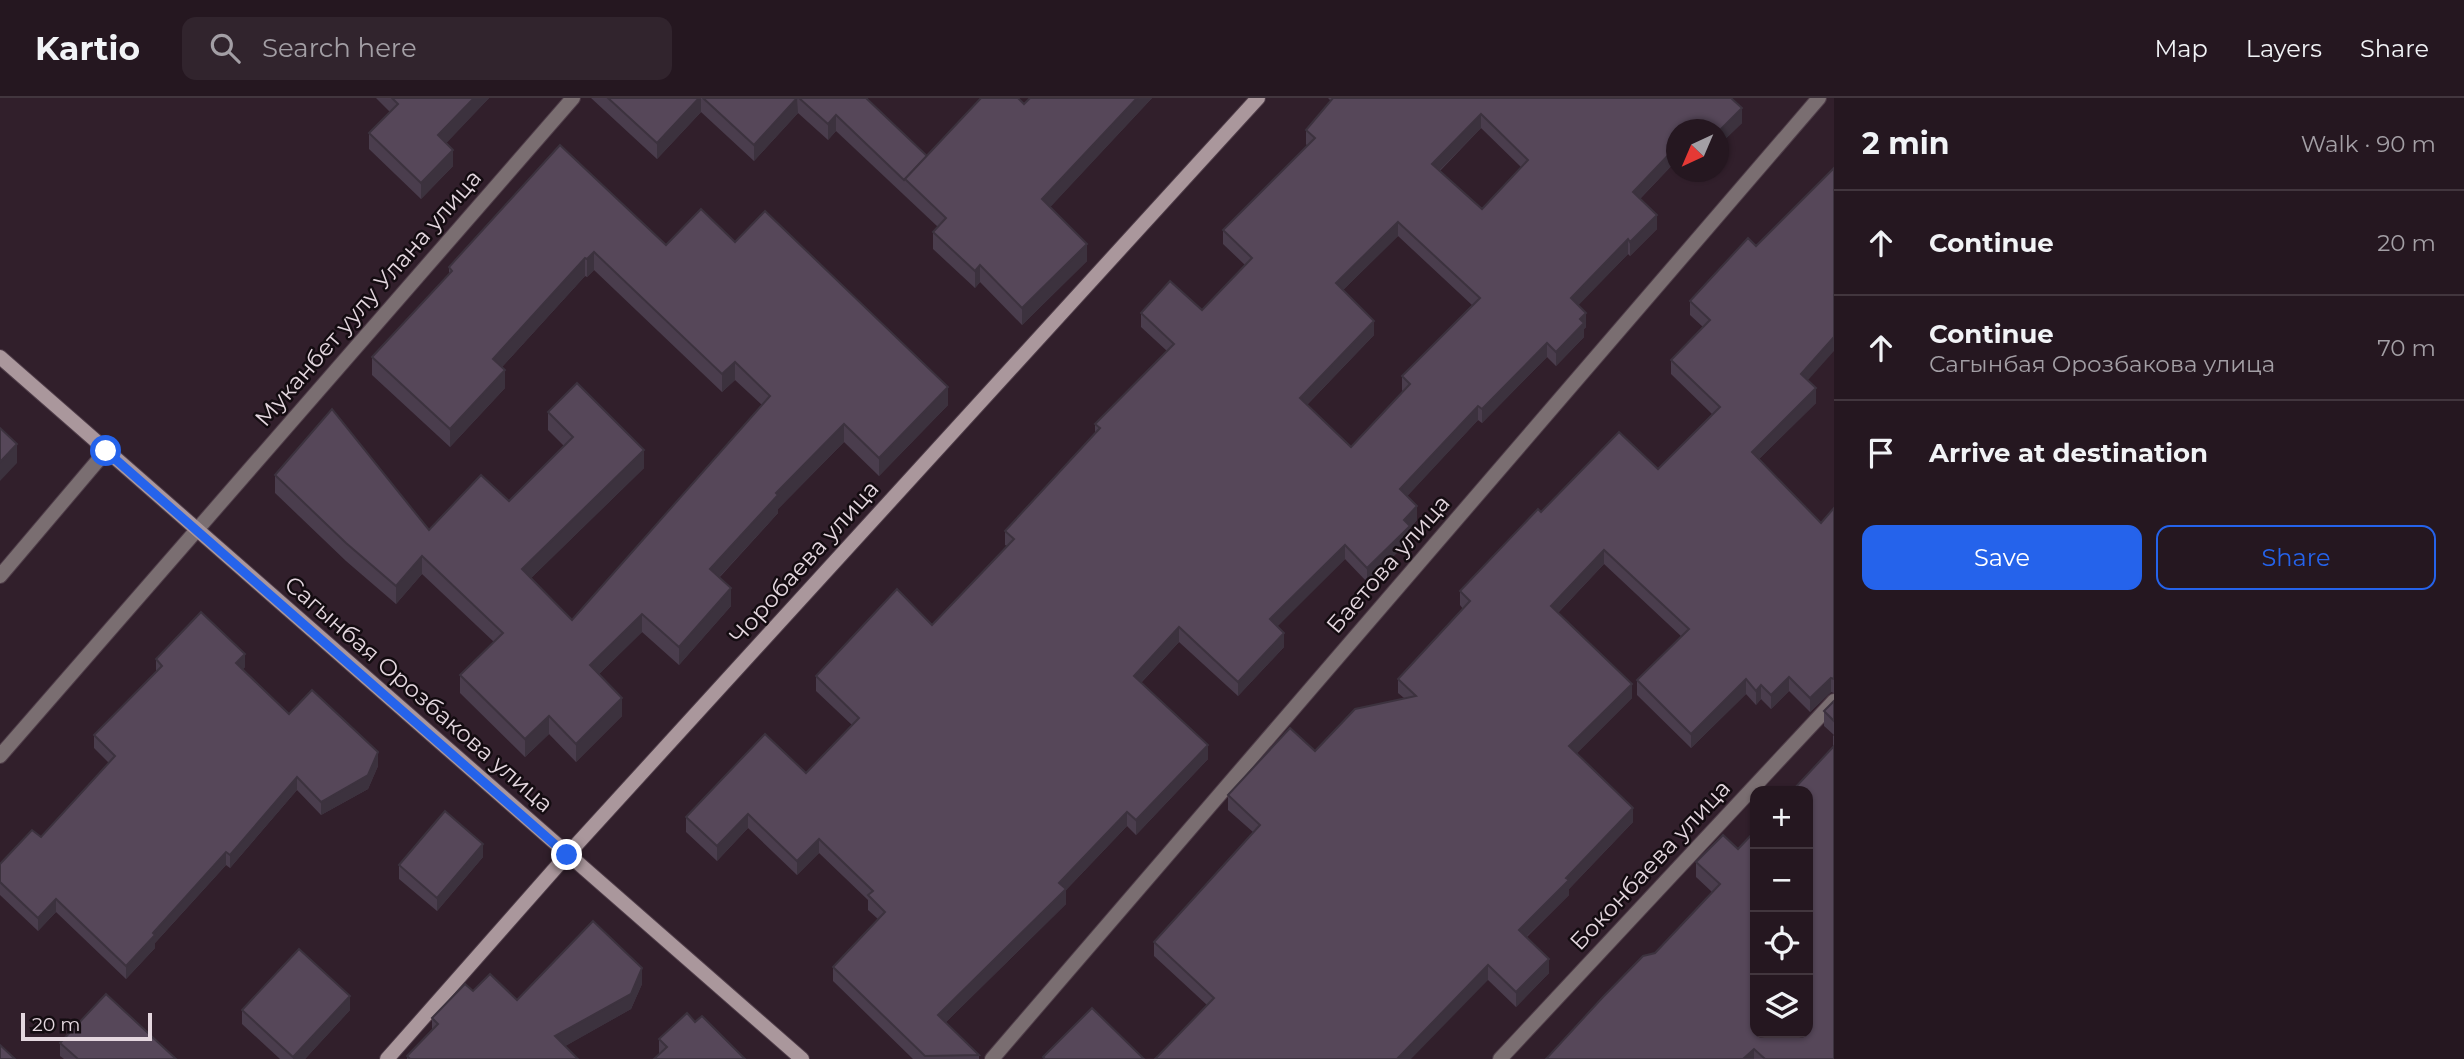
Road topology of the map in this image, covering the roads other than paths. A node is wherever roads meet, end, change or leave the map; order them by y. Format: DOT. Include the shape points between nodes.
graph roads {
  1 [pos="573,98"];
  2 [pos="1258,98"];
  3 [pos="1819,98"];
  4 [pos="0,357"];
  5 [pos="106,451"];
  6 [pos="197,529"];
  7 [pos="0,576"];
  8 [pos="1834,701"];
  9 [pos="0,756"];
  10 [pos="567,855"];
  11 [pos="387,1059"];
  12 [pos="802,1059"];
  13 [pos="992,1059"];
  14 [pos="1500,1059"];
  1 -- 6 [label="street, Муканбет уулу Улана улица"];
  2 -- 10 [label="street, Чоробаева улица"];
  3 -- 13 [label="street, Баетова улица"];
  4 -- 5 [label="street, Сагынбая Орозбакова улица"];
  5 -- 6 [label="street, Сагынбая Орозбакова улица"];
  5 -- 7 [label="street"];
  6 -- 9 [label="street, Муканбет уулу Улана улица"];
  6 -- 10 [label="street, Сагынбая Орозбакова улица"];
  8 -- 14 [label="street, Боконбаева улица"];
  10 -- 11 [label="street, Чоробаева улица"];
  10 -- 12 [label="street, Сагынбая Орозбакова улица"];
}
